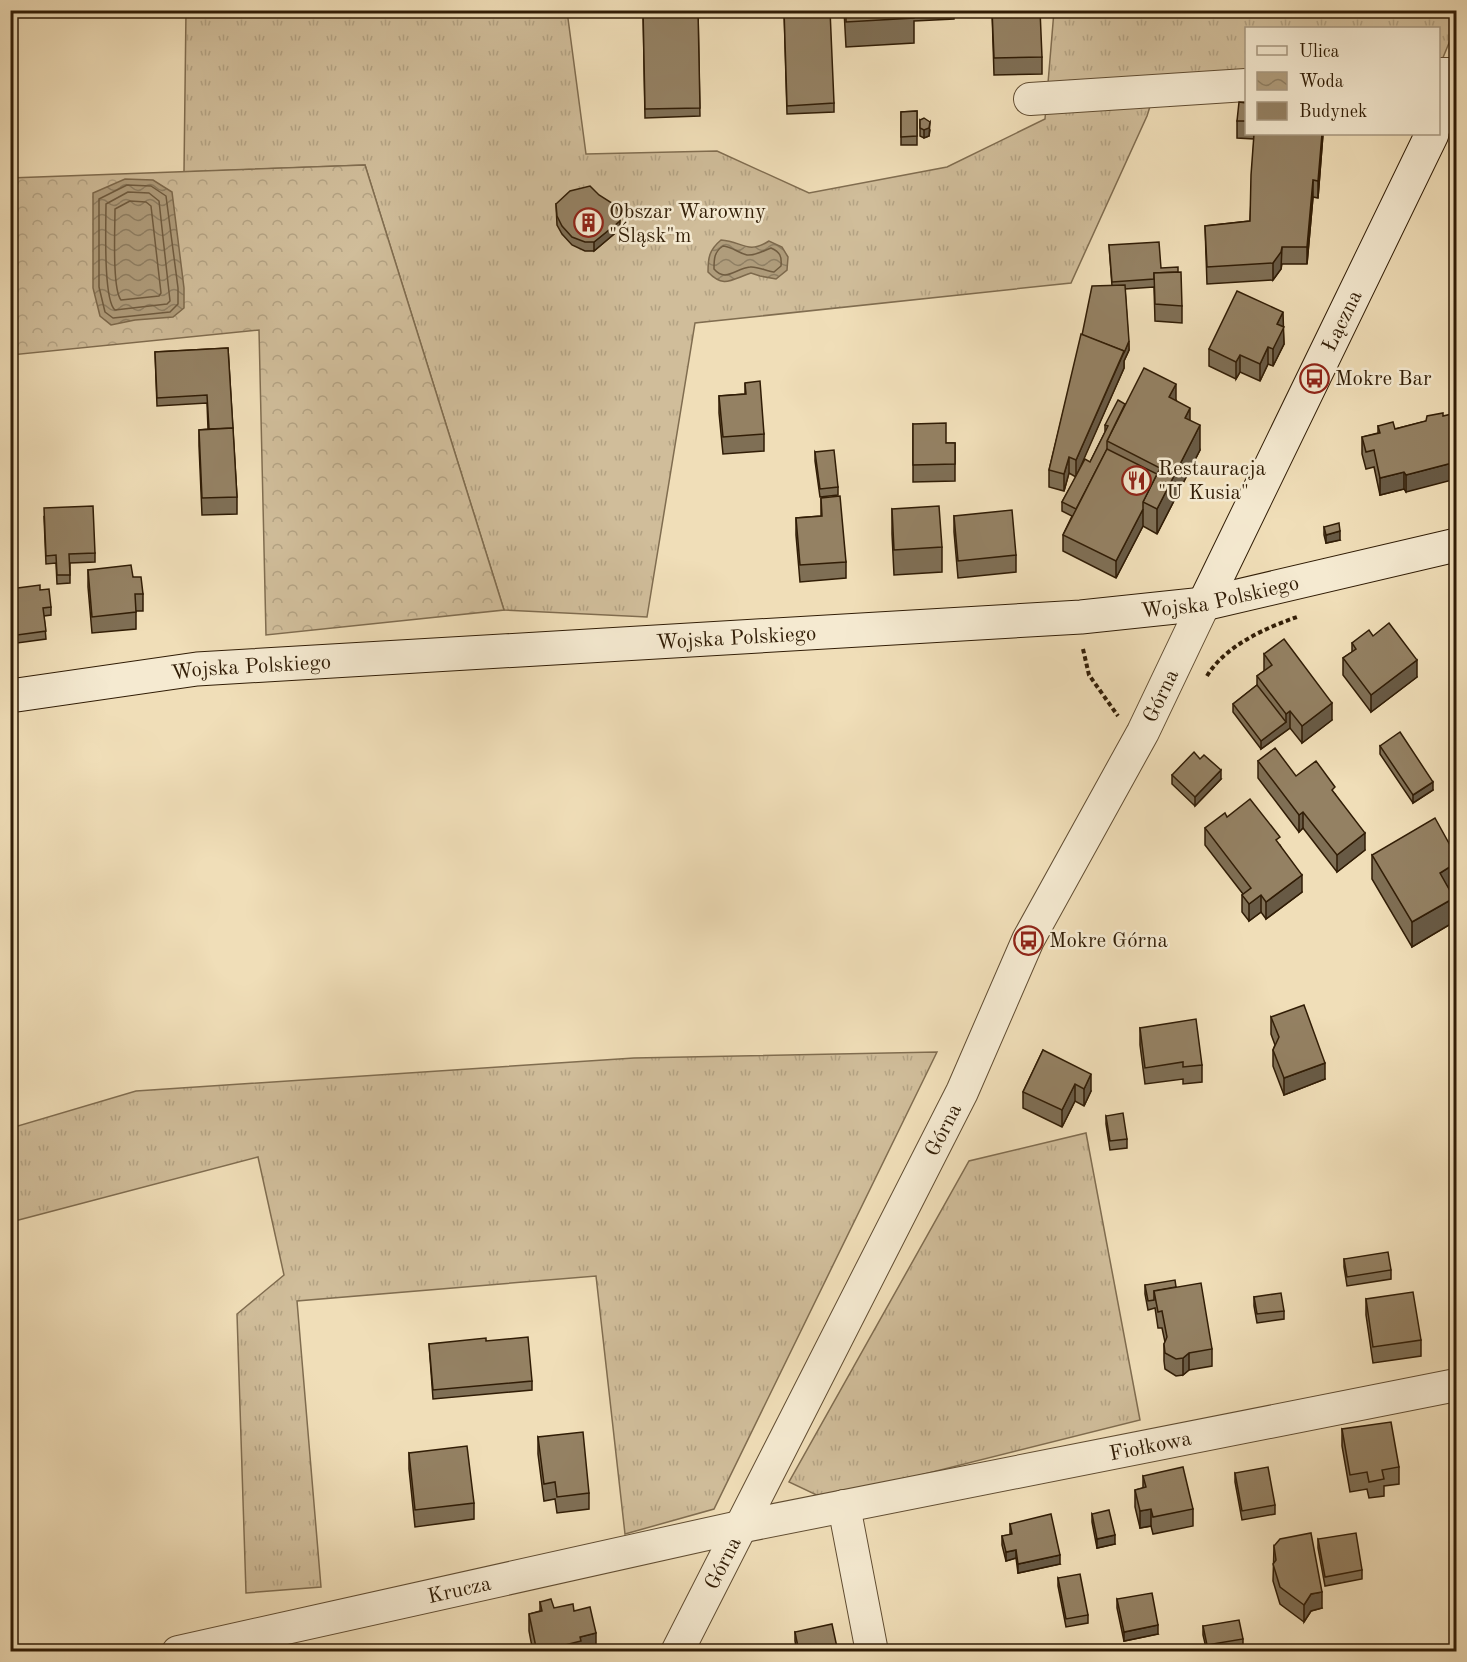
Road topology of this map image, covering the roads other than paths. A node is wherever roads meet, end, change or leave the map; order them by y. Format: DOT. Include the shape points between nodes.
graph roads {
  1 [pos="1440,74"];
  2 [pos="1456,74"];
  3 [pos="1456,84"];
  4 [pos="1245,85"];
  5 [pos="1030,99"];
  6 [pos="1440,117"];
  7 [pos="1432,135"];
  8 [pos="1456,544"];
  9 [pos="1204,604"];
  10 [pos="10,696"];
  11 [pos="1456,1384"];
  12 [pos="844,1506"];
  13 [pos="739,1527"];
  14 [pos="178,1652"];
  15 [pos="677,1652"];
  16 [pos="872,1652"];
  1 -- 2 [label="street"];
  3 -- 6 [label="street"];
  4 -- 5 [label="street"];
  7 -- 9 [label="street, Łączna"];
  8 -- 9 [label="street, Wojska Polskiego"];
  9 -- 10 [label="street, Wojska Polskiego" via="1066,618 197,669"];
  9 -- 13 [label="street, Górna" via="1143,732 1028,940 962,1092"];
  11 -- 12 [label="street, Fiołkowa"];
  12 -- 13 [label="street, Fiołkowa"];
  12 -- 16 [label="street"];
  13 -- 14 [label="street, Krucza"];
  13 -- 15 [label="street, Górna"];
}
